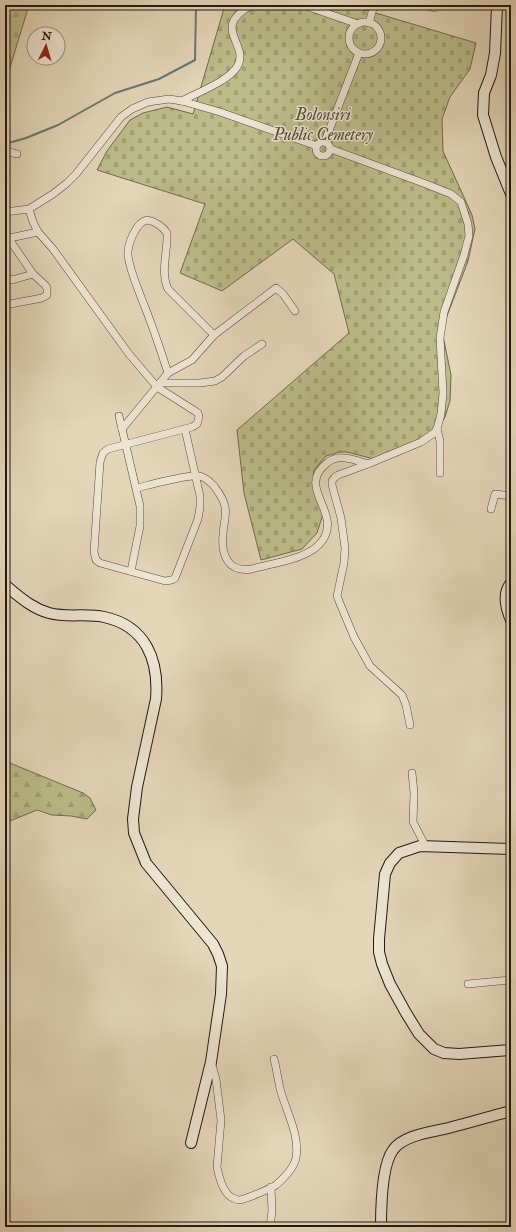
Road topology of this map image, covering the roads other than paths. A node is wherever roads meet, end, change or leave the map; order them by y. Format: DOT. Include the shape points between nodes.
graph roads {
  1 [pos="252,5"];
  2 [pos="303,5"];
  3 [pos="374,5"];
  4 [pos="425,5"];
  5 [pos="497,5"];
  6 [pos="434,8"];
  7 [pos="369,23"];
  8 [pos="358,24"];
  9 [pos="359,53"];
  10 [pos="182,101"];
  11 [pos="325,141"];
  12 [pos="317,146"];
  13 [pos="331,149"];
  14 [pos="5,151"];
  15 [pos="17,154"];
  16 [pos="511,194"];
  17 [pos="29,209"];
  18 [pos="5,212"];
  19 [pos="38,232"];
  20 [pos="7,239"];
  21 [pos="34,274"];
  22 [pos="5,277"];
  23 [pos="5,305"];
  24 [pos="295,311"];
  25 [pos="214,335"];
  26 [pos="262,344"];
  27 [pos="168,373"];
  28 [pos="159,385"];
  29 [pos="119,416"];
  30 [pos="122,429"];
  31 [pos="185,429"];
  32 [pos="437,429"];
  33 [pos="125,444"];
  34 [pos="368,464"];
  35 [pos="440,473"];
  36 [pos="195,475"];
  37 [pos="137,488"];
  38 [pos="511,496"];
  39 [pos="491,509"];
  40 [pos="131,571"];
  41 [pos="511,583"];
  42 [pos="5,585"];
  43 [pos="511,620"];
  44 [pos="410,725"];
  45 [pos="412,772"];
  46 [pos="426,847"];
  47 [pos="511,849"];
  48 [pos="511,980"];
  49 [pos="468,984"];
  50 [pos="511,1050"];
  51 [pos="274,1059"];
  52 [pos="211,1062"];
  53 [pos="511,1111"];
  54 [pos="190,1144"];
  55 [pos="271,1187"];
  56 [pos="270,1227"];
  57 [pos="381,1227"];
  1 -- 10 [label="street" via="233,22 232,29 239,51 237,67 219,82"];
  2 -- 8 [label="street"];
  3 -- 7 [label="street"];
  4 -- 6 [label="street"];
  5 -- 16 [label="main road" via="495,54 492,75 484,93 483,115"];
  7 -- 8 [label="street"];
  7 -- 9 [label="street" via="378,30 381,42 372,53"];
  8 -- 9 [label="street" via="352,30 349,39 352,47"];
  9 -- 11 [label="street"];
  10 -- 12 [label="street"];
  10 -- 17 [label="street" via="148,102 132,109 121,117 68,183"];
  11 -- 12 [label="street"];
  11 -- 13 [label="street" via="330,144"];
  12 -- 13 [label="street" via="316,151 322,156 329,154"];
  13 -- 32 [label="street" via="451,194 457,197 463,206 469,236 444,312 440,338 443,393"];
  14 -- 15 [label="street"];
  17 -- 18 [label="street"];
  17 -- 19 [label="street"];
  19 -- 20 [label="street"];
  19 -- 28 [label="street" via="129,354"];
  20 -- 21 [label="street"];
  21 -- 22 [label="street" via="12,280"];
  21 -- 23 [label="street" via="47,288 47,295 37,300"];
  24 -- 25 [label="street" via="276,288"];
  25 -- 27 [label="street" via="192,360"];
  25 -- 27 [label="street" via="168,289 165,275 167,233 154,222 142,222 130,240 128,256"];
  26 -- 28 [label="street" via="215,381"];
  27 -- 28 [label="street"];
  28 -- 30 [label="street"];
  28 -- 31 [label="street" via="198,413 200,417 197,424"];
  29 -- 30 [label="street"];
  30 -- 33 [label="street"];
  31 -- 33 [label="street"];
  31 -- 36 [label="street"];
  32 -- 34 [label="street" via="421,442"];
  32 -- 35 [label="street" via="440,441"];
  33 -- 37 [label="street"];
  33 -- 40 [label="street" via="108,449 101,457 94,552 96,560 100,563"];
  34 -- 36 [label="street" via="338,458 317,473 316,488 328,524 323,540 310,553 245,570 230,564 224,552 224,501 206,478"];
  34 -- 44 [label="street" via="338,475 332,481 345,548 337,596 354,637 370,666 402,695"];
  36 -- 37 [label="street"];
  36 -- 40 [label="street" via="200,496 198,519 175,578 165,581"];
  37 -- 40 [label="street" via="141,520"];
  38 -- 39 [label="street" via="495,494"];
  41 -- 43 [label="main road" via="506,592"];
  42 -- 52 [label="main road" via="34,608 47,613 58,616 103,617 119,622 146,644 152,656 156,670 156,699 137,787 134,833 146,863 207,936 218,954 222,966 222,980"];
  45 -- 46 [label="street" via="413,822"];
  46 -- 47 [label="main road"];
  46 -- 50 [label="main road" via="420,846 399,853 385,874 379,952 390,984 419,1034 434,1049 459,1054"];
  48 -- 49 [label="street"];
  51 -- 55 [label="street" via="281,1092 293,1128 296,1157 292,1168"];
  52 -- 54 [label="main road"];
  52 -- 55 [label="street" via="215,1072 221,1120 217,1167 225,1192 231,1198 239,1200"];
  53 -- 57 [label="main road" via="420,1135 402,1142 395,1148 386,1164"];
  55 -- 56 [label="street"];
}
